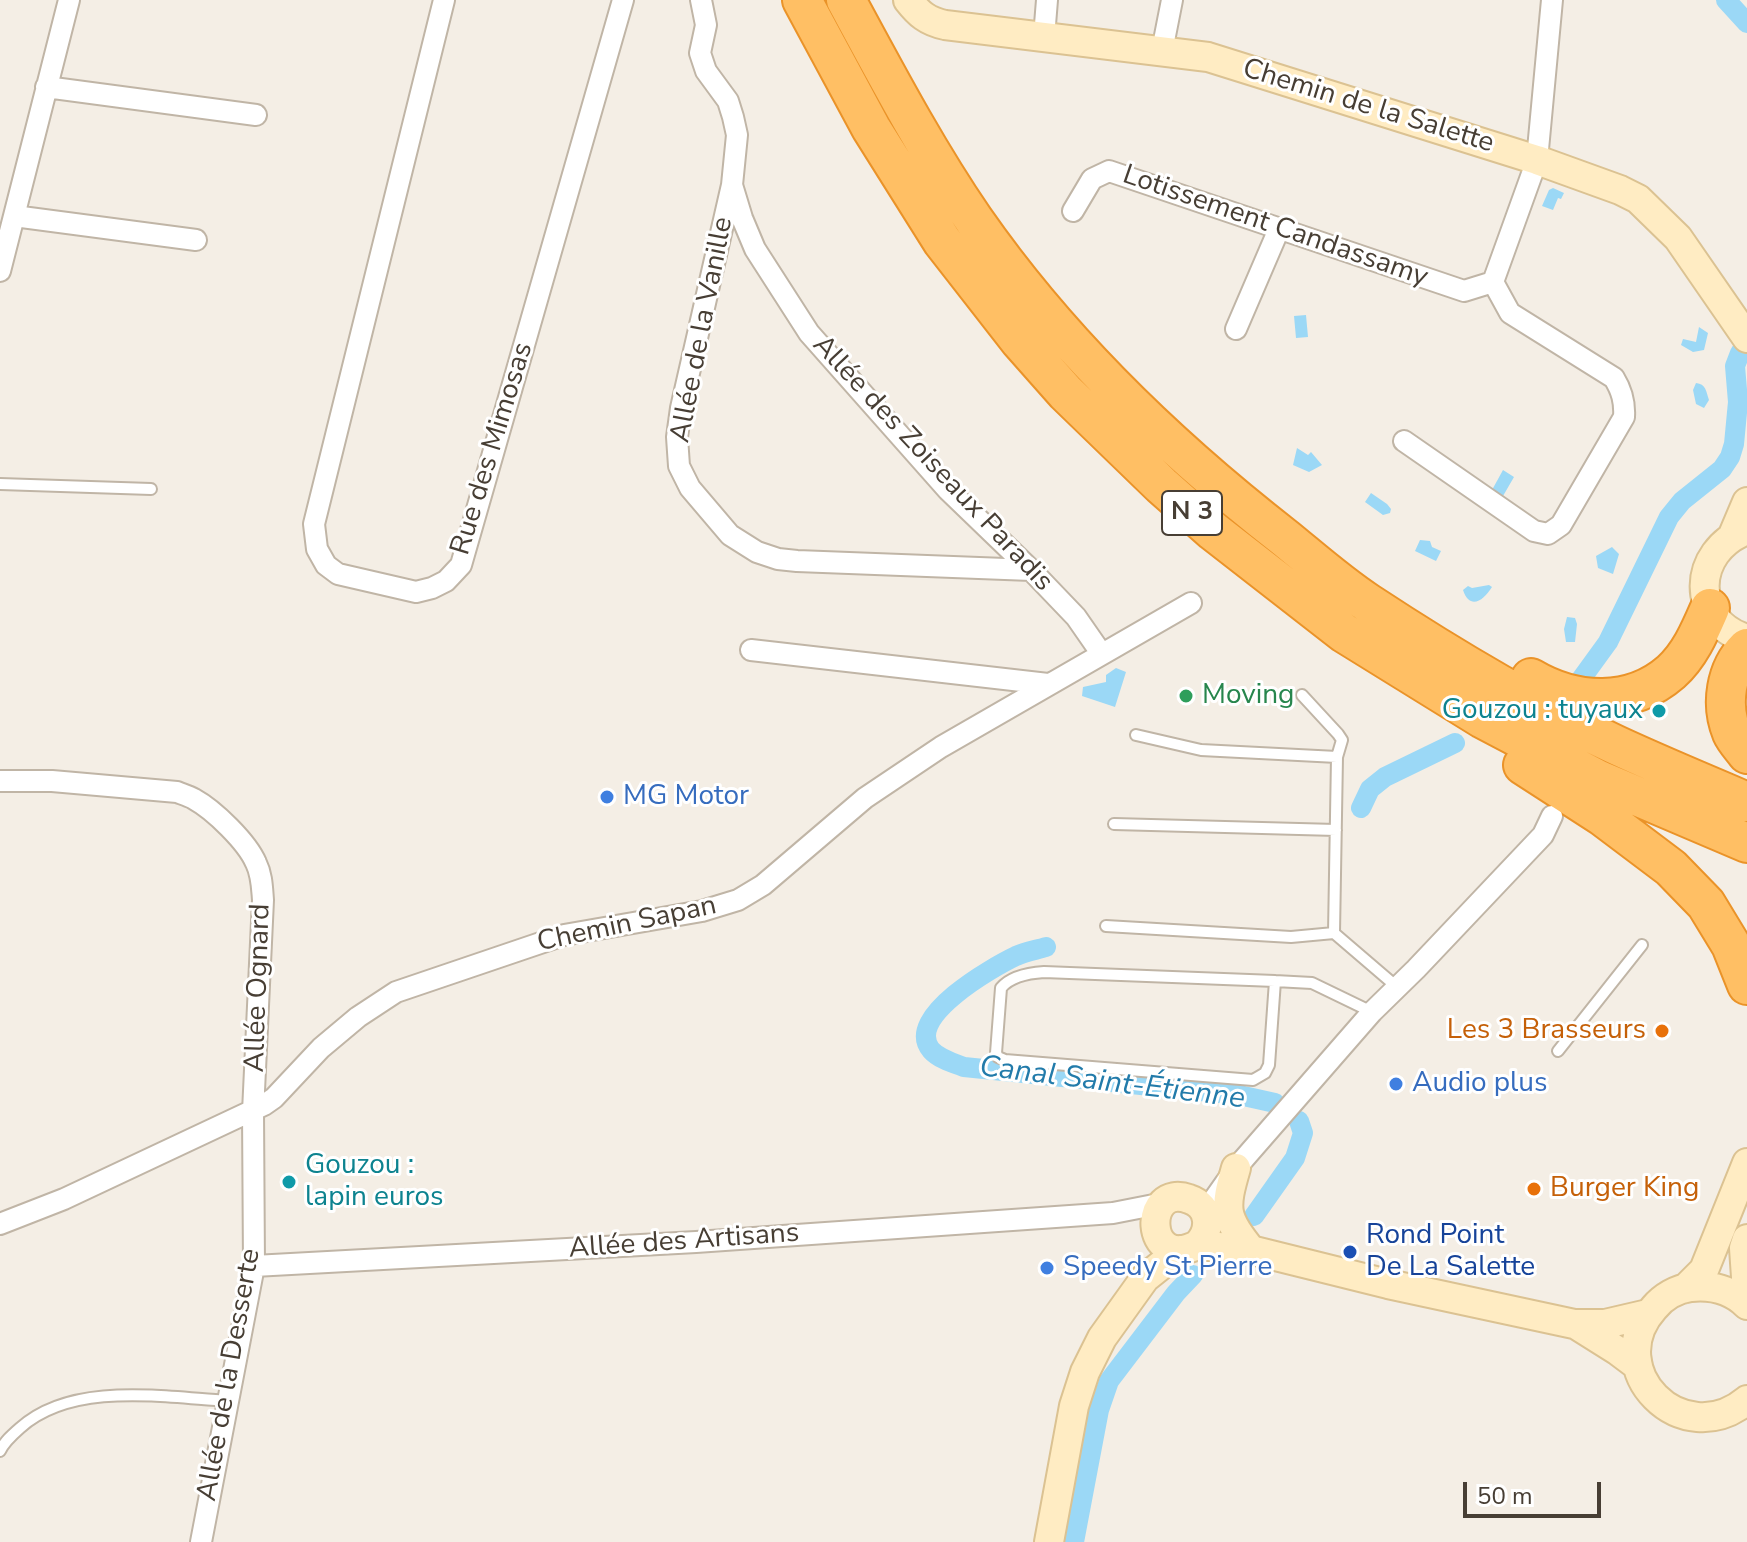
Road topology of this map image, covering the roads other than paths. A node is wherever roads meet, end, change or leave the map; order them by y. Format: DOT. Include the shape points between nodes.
graph roads {
  1 [pos="69,0"];
  2 [pos="444,0"];
  3 [pos="623,0"];
  4 [pos="701,0"];
  5 [pos="802,0"];
  6 [pos="846,0"];
  7 [pos="1047,0"];
  8 [pos="1552,0"];
  9 [pos="1171,1"];
  10 [pos="912,6"];
  11 [pos="1044,37"];
  12 [pos="1162,51"];
  13 [pos="46,87"];
  14 [pos="256,115"];
  15 [pos="1537,160"];
  16 [pos="732,185"];
  17 [pos="1073,211"];
  18 [pos="14,216"];
  19 [pos="1279,229"];
  20 [pos="196,240"];
  21 [pos="0,271"];
  22 [pos="1493,282"];
  23 [pos="1236,329"];
  24 [pos="1747,338"];
  25 [pos="1140,413"];
  26 [pos="1404,441"];
  27 [pos="0,484"];
  28 [pos="151,489"];
  29 [pos="1747,502"];
  30 [pos="1740,533"];
  31 [pos="1031,570"];
  32 [pos="1191,603"];
  33 [pos="1710,608"];
  34 [pos="1344,633"];
  35 [pos="1747,639"];
  36 [pos="1747,648"];
  37 [pos="751,650"];
  38 [pos="1101,653"];
  39 [pos="1048,684"];
  40 [pos="1302,695"];
  41 [pos="1136,735"];
  42 [pos="1747,754"];
  43 [pos="1337,757"];
  44 [pos="0,781"];
  45 [pos="1747,802"];
  46 [pos="1552,816"];
  47 [pos="1114,824"];
  48 [pos="1336,830"];
  49 [pos="1747,843"];
  50 [pos="1106,926"];
  51 [pos="1334,933"];
  52 [pos="1642,945"];
  53 [pos="1275,981"];
  54 [pos="1747,985"];
  55 [pos="1397,987"];
  56 [pos="1372,1012"];
  57 [pos="1558,1051"];
  58 [pos="253,1112"];
  59 [pos="1747,1163"];
  60 [pos="1236,1168"];
  61 [pos="0,1224"];
  62 [pos="1182,1224"];
  63 [pos="1747,1239"];
  64 [pos="1251,1250"];
  65 [pos="254,1266"];
  66 [pos="1686,1288"];
  67 [pos="1747,1292"];
  68 [pos="1747,1305"];
  69 [pos="1648,1314"];
  70 [pos="1574,1324"];
  71 [pos="1638,1366"];
  72 [pos="1747,1400"];
  73 [pos="227,1401"];
  74 [pos="0,1451"];
  75 [pos="201,1542"];
  76 [pos="1049,1542"];
  1 -- 13 [label="street"];
  2 -- 3 [label="street, Rue des Mimosas" via="314,524 317,549 338,574 416,592 446,581 461,565"];
  4 -- 16 [label="street, Allée des Zoiseaux Paradis" via="706,25 700,53 728,101 737,135"];
  5 -- 34 [label="highway, N 3" via="871,128 942,241 1020,341 1161,485"];
  6 -- 25 [label="highway, N 3" via="905,109 974,219 1049,316"];
  7 -- 11 [label="street"];
  8 -- 15 [label="street"];
  9 -- 12 [label="street"];
  10 -- 11 [label="street, Chemin de la Salette" via="930,22"];
  11 -- 12 [label="street, Chemin de la Salette"];
  12 -- 15 [label="street, Chemin de la Salette" via="1208,57"];
  13 -- 14 [label="street"];
  13 -- 18 [label="street"];
  15 -- 22 [label="street"];
  15 -- 24 [label="street, Chemin de la Salette" via="1638,199 1678,238"];
  16 -- 31 [label="street, Allée des Zoiseaux Paradis" via="755,249 809,333 948,490"];
  16 -- 31 [label="street, Allée de la Vanille" via="681,408 679,466 690,488 730,535 778,559"];
  17 -- 19 [label="street, Lotissement Candassamy" via="1092,179 1109,171"];
  18 -- 20 [label="street"];
  18 -- 21 [label="street"];
  19 -- 22 [label="street, Lotissement Candassamy" via="1464,291"];
  19 -- 23 [label="street"];
  22 -- 26 [label="street" via="1510,313 1614,378 1621,389 1624,417 1561,525 1548,534 1534,531"];
  25 -- 33 [label="highway" via="1370,579 1537,681 1566,693 1613,698 1654,684 1685,656"];
  25 -- 45 [label="highway, N 3" via="1237,501 1366,602 1502,685 1616,745"];
  27 -- 28 [label="lane"];
  29 -- 30 [label="street"];
  30 -- 33 [label="street" via="1710,559 1705,575"];
  31 -- 38 [label="street, Allée des Zoiseaux Paradis" via="1076,617"];
  32 -- 38 [label="street, Chemin Sapan"];
  33 -- 35 [label="street" via="1721,624"];
  34 -- 49 [label="highway, N 3" via="1483,719 1599,780"];
  34 -- 54 [label="highway" via="1496,748 1671,868 1706,904"];
  36 -- 42 [label="highway" via="1726,684 1732,733"];
  37 -- 39 [label="street"];
  38 -- 39 [label="street, Chemin Sapan"];
  39 -- 58 [label="street, Chemin Sapan" via="865,798 738,900 564,935 396,992 339,1032 274,1098"];
  40 -- 43 [label="lane" via="1342,740"];
  41 -- 43 [label="lane" via="1201,750"];
  43 -- 48 [label="lane"];
  44 -- 58 [label="street, Allée Ognard" via="177,792 209,809 247,848 262,879 263,900"];
  46 -- 55 [label="street" via="1543,835"];
  47 -- 48 [label="lane"];
  48 -- 51 [label="lane"];
  50 -- 51 [label="lane" via="1291,937"];
  51 -- 55 [label="lane"];
  52 -- 57 [label="lane"];
  53 -- 53 [label="lane" via="1269,1065 1253,1080 1005,1060 996,1053 1001,988 1031,972"];
  53 -- 56 [label="lane" via="1312,983"];
  55 -- 56 [label="street"];
  56 -- 60 [label="street"];
  58 -- 61 [label="street, Chemin Sapan"];
  58 -- 65 [label="street, Allée de la Desserte"];
  59 -- 66 [label="street" via="1704,1270"];
  60 -- 62 [label="street"];
  60 -- 64 [label="street" via="1229,1219"];
  62 -- 64 [label="street"];
  62 -- 65 [label="street, Allée des Artisans" via="1113,1213"];
  62 -- 76 [label="street" via="1102,1338 1085,1372"];
  63 -- 67 [label="street"];
  64 -- 70 [label="street"];
  65 -- 73 [label="street, Allée de la Desserte"];
  66 -- 68 [label="street" via="1724,1290"];
  66 -- 69 [label="street" via="1671,1293"];
  69 -- 70 [label="street" via="1605,1324"];
  69 -- 71 [label="street" via="1636,1348"];
  70 -- 71 [label="street"];
  71 -- 72 [label="street" via="1645,1386 1676,1413 1717,1417"];
  73 -- 74 [label="lane" via="117,1395 56,1405 26,1422"];
  73 -- 75 [label="street, Allée de la Desserte"];
}
